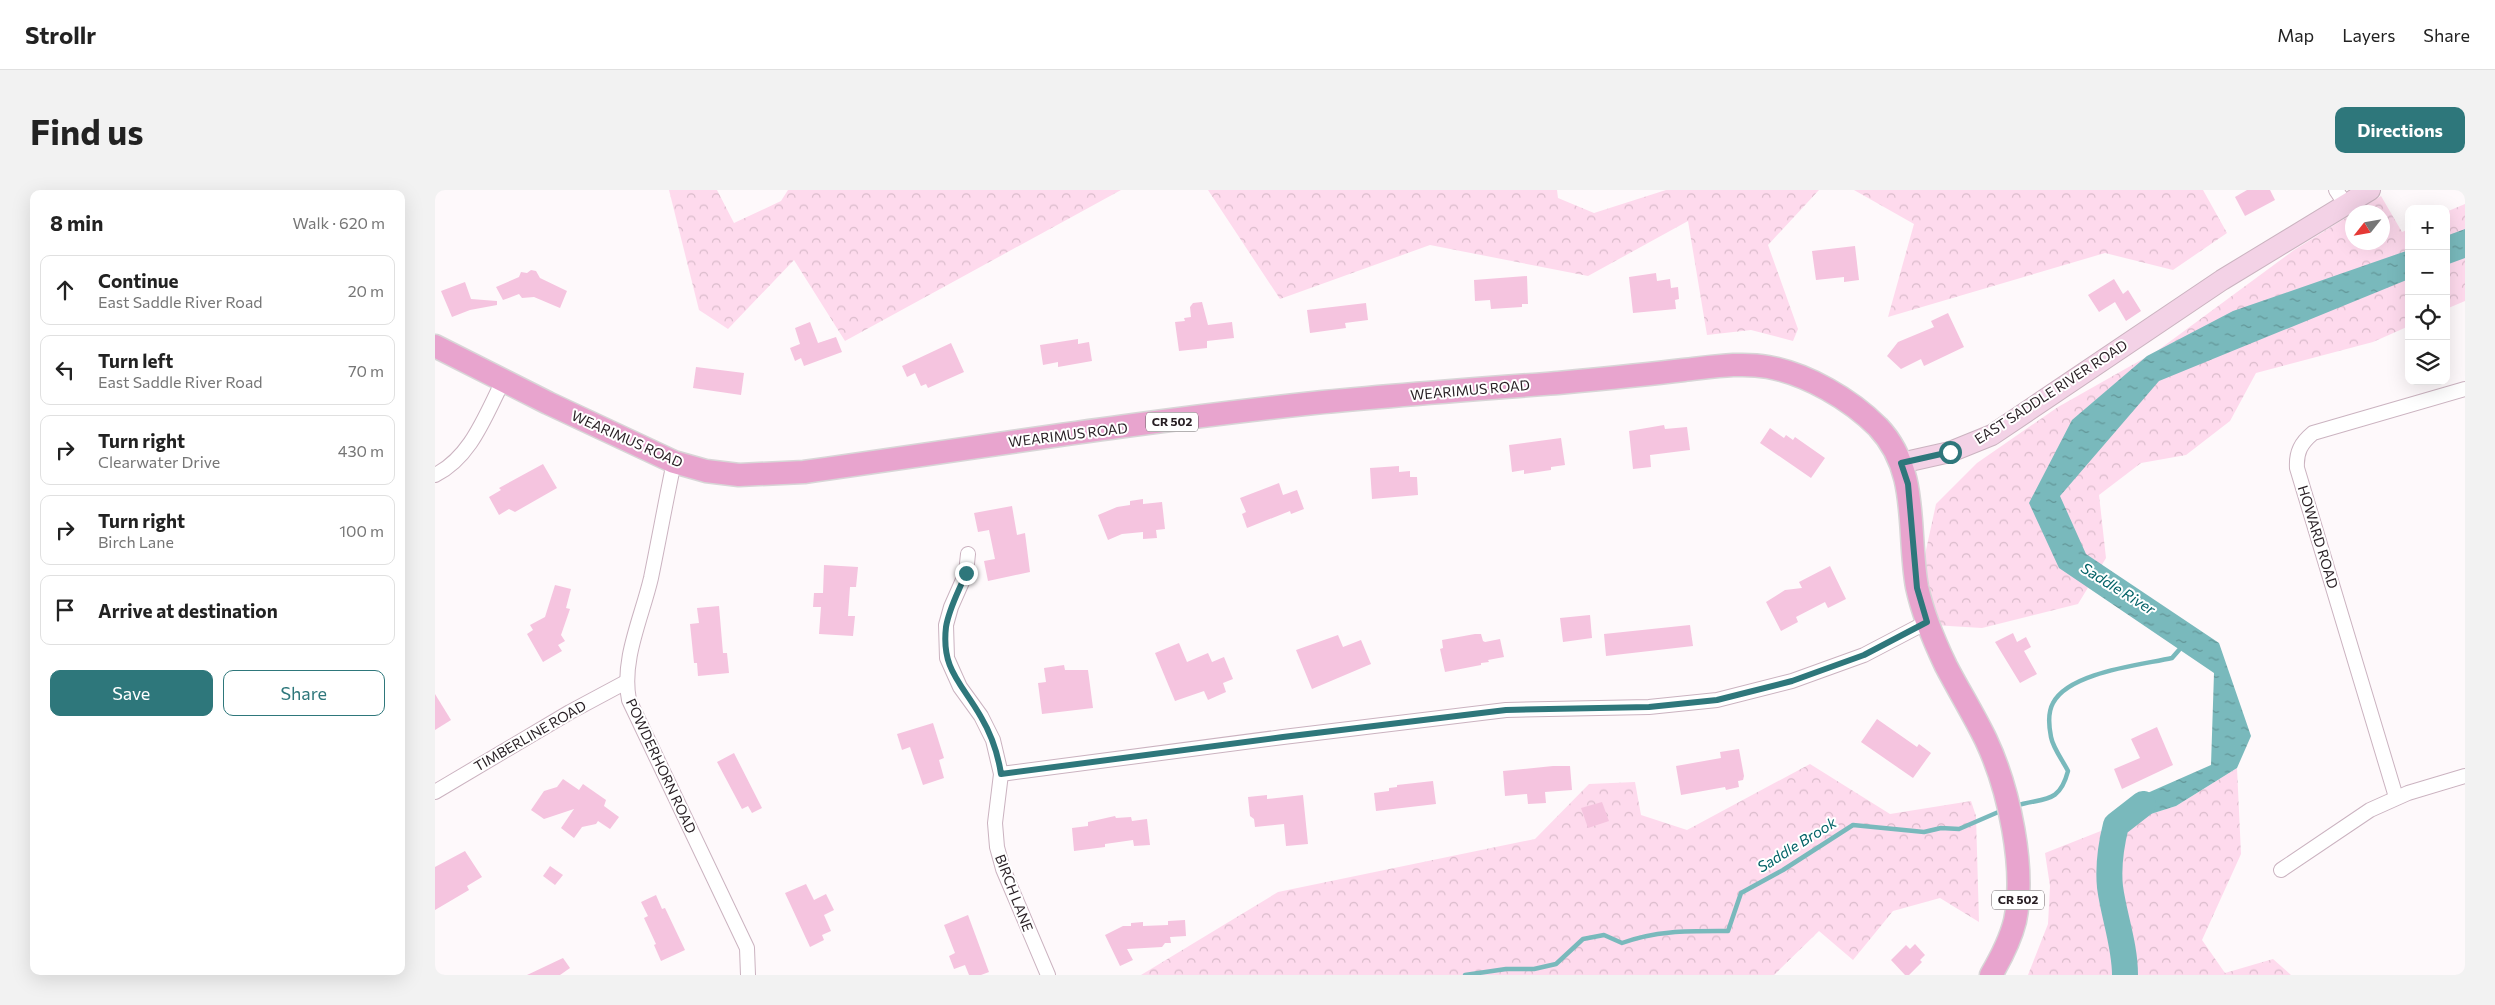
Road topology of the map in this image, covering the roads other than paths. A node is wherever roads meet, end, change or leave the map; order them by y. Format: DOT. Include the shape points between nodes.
graph roads {
  1 [pos="2370,190"];
  2 [pos="2341,197"];
  3 [pos="435,346"];
  4 [pos="503,381"];
  5 [pos="2465,389"];
  6 [pos="674,462"];
  7 [pos="1901,463"];
  8 [pos="435,475"];
  9 [pos="968,554"];
  10 [pos="1927,622"];
  11 [pos="626,682"];
  12 [pos="1001,774"];
  13 [pos="2465,776"];
  14 [pos="435,792"];
  15 [pos="2396,797"];
  16 [pos="2281,870"];
  17 [pos="748,975"];
  18 [pos="1048,975"];
  19 [pos="1991,975"];
  1 -- 2 [label="main road, EAST SADDLE RIVER ROAD"];
  2 -- 7 [label="main road, EAST SADDLE RIVER ROAD" via="1992,435 1950,452"];
  3 -- 4 [label="main road, WEARIMUS ROAD / CR 502"];
  4 -- 6 [label="main road, WEARIMUS ROAD / CR 502"];
  4 -- 8 [label="street" via="470,445 455,464"];
  5 -- 15 [label="street, HOWARD ROAD" via="2313,433 2299,448 2296,458"];
  6 -- 7 [label="main road, WEARIMUS ROAD / CR 502" via="705,472 739,475 804,472 1311,404 1748,365 1782,370 1829,391 1879,429"];
  6 -- 11 [label="street, POWDERHORN ROAD"];
  7 -- 10 [label="main road, CR 502" via="1908,484 1917,588"];
  9 -- 12 [label="street, BIRCH LANE" via="966,573 946,625 947,658 960,688 981,716 993,740"];
  10 -- 12 [label="street" via="1864,655 1792,681 1717,700 1649,707 1506,710"];
  10 -- 19 [label="main road, CR 502" via="1987,743 2006,797 2010,819 2017,865 2018,903 2009,940"];
  11 -- 14 [label="street, TIMBERLINE ROAD"];
  11 -- 17 [label="street, POWDERHORN ROAD" via="629,700 747,948"];
  12 -- 18 [label="street, BIRCH LANE" via="995,823 997,847 1003,869"];
  13 -- 15 [label="street"];
  15 -- 16 [label="street" via="2370,810"];
}
